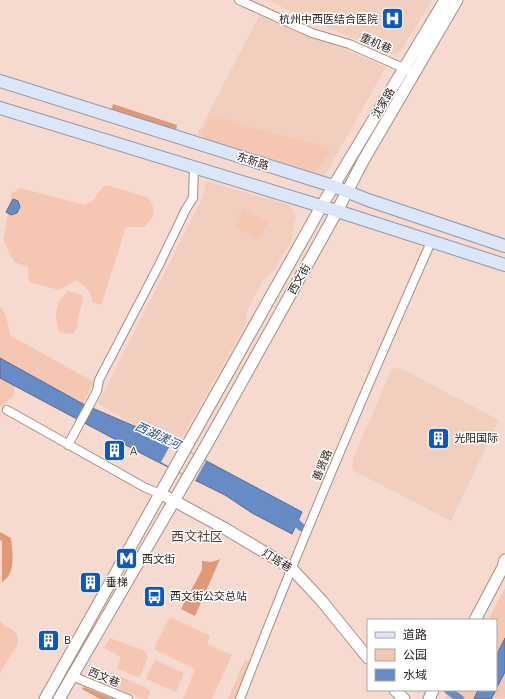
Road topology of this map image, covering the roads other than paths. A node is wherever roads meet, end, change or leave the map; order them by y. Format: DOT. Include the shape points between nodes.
graph roads {
  1 [pos="239,0"];
  2 [pos="446,0"];
  3 [pos="457,0"];
  4 [pos="409,70"];
  5 [pos="0,81"];
  6 [pos="0,108"];
  7 [pos="194,168"];
  8 [pos="333,186"];
  9 [pos="347,192"];
  10 [pos="321,207"];
  11 [pos="337,211"];
  12 [pos="431,242"];
  13 [pos="505,246"];
  14 [pos="505,266"];
  15 [pos="7,410"];
  16 [pos="68,445"];
  17 [pos="160,494"];
  18 [pos="174,501"];
  19 [pos="505,560"];
  20 [pos="291,568"];
  21 [pos="476,619"];
  22 [pos="367,657"];
  23 [pos="72,676"];
  24 [pos="397,691"];
  25 [pos="45,699"];
  26 [pos="59,699"];
  27 [pos="128,699"];
  28 [pos="240,699"];
  29 [pos="404,699"];
  1 -- 4 [label="street, 重机巷" via="312,33 349,44"];
  2 -- 4 [label="main road, 沈家路"];
  3 -- 4 [label="main road, 沈家路"];
  4 -- 8 [label="main road, 沈家路"];
  4 -- 9 [label="main road, 沈家路"];
  5 -- 8 [label="main road, 东新路"];
  6 -- 7 [label="main road"];
  7 -- 10 [label="main road"];
  7 -- 16 [label="street" via="193,198"];
  8 -- 9 [label="main road, 东新路"];
  8 -- 10 [label="main road, 沈家路"];
  9 -- 11 [label="main road, 西文街"];
  9 -- 13 [label="main road, 东新路"];
  10 -- 11 [label="main road"];
  10 -- 17 [label="main road, 西文街"];
  11 -- 12 [label="main road"];
  11 -- 18 [label="main road, 西文街"];
  12 -- 14 [label="main road"];
  12 -- 20 [label="street, 善贤路" via="366,388"];
  15 -- 16 [label="street"];
  16 -- 17 [label="street" via="144,488"];
  17 -- 18 [label="main road, 灯塔巷"];
  17 -- 25 [label="main road, 西文街"];
  18 -- 20 [label="main road, 灯塔巷"];
  18 -- 23 [label="main road, 西文街"];
  19 -- 21 [label="main road"];
  20 -- 22 [label="main road, 灯塔巷"];
  20 -- 28 [label="street, 善贤路"];
  23 -- 26 [label="main road, 西文街"];
  23 -- 27 [label="street, 西文巷"];
  24 -- 29 [label="main road"];
}
